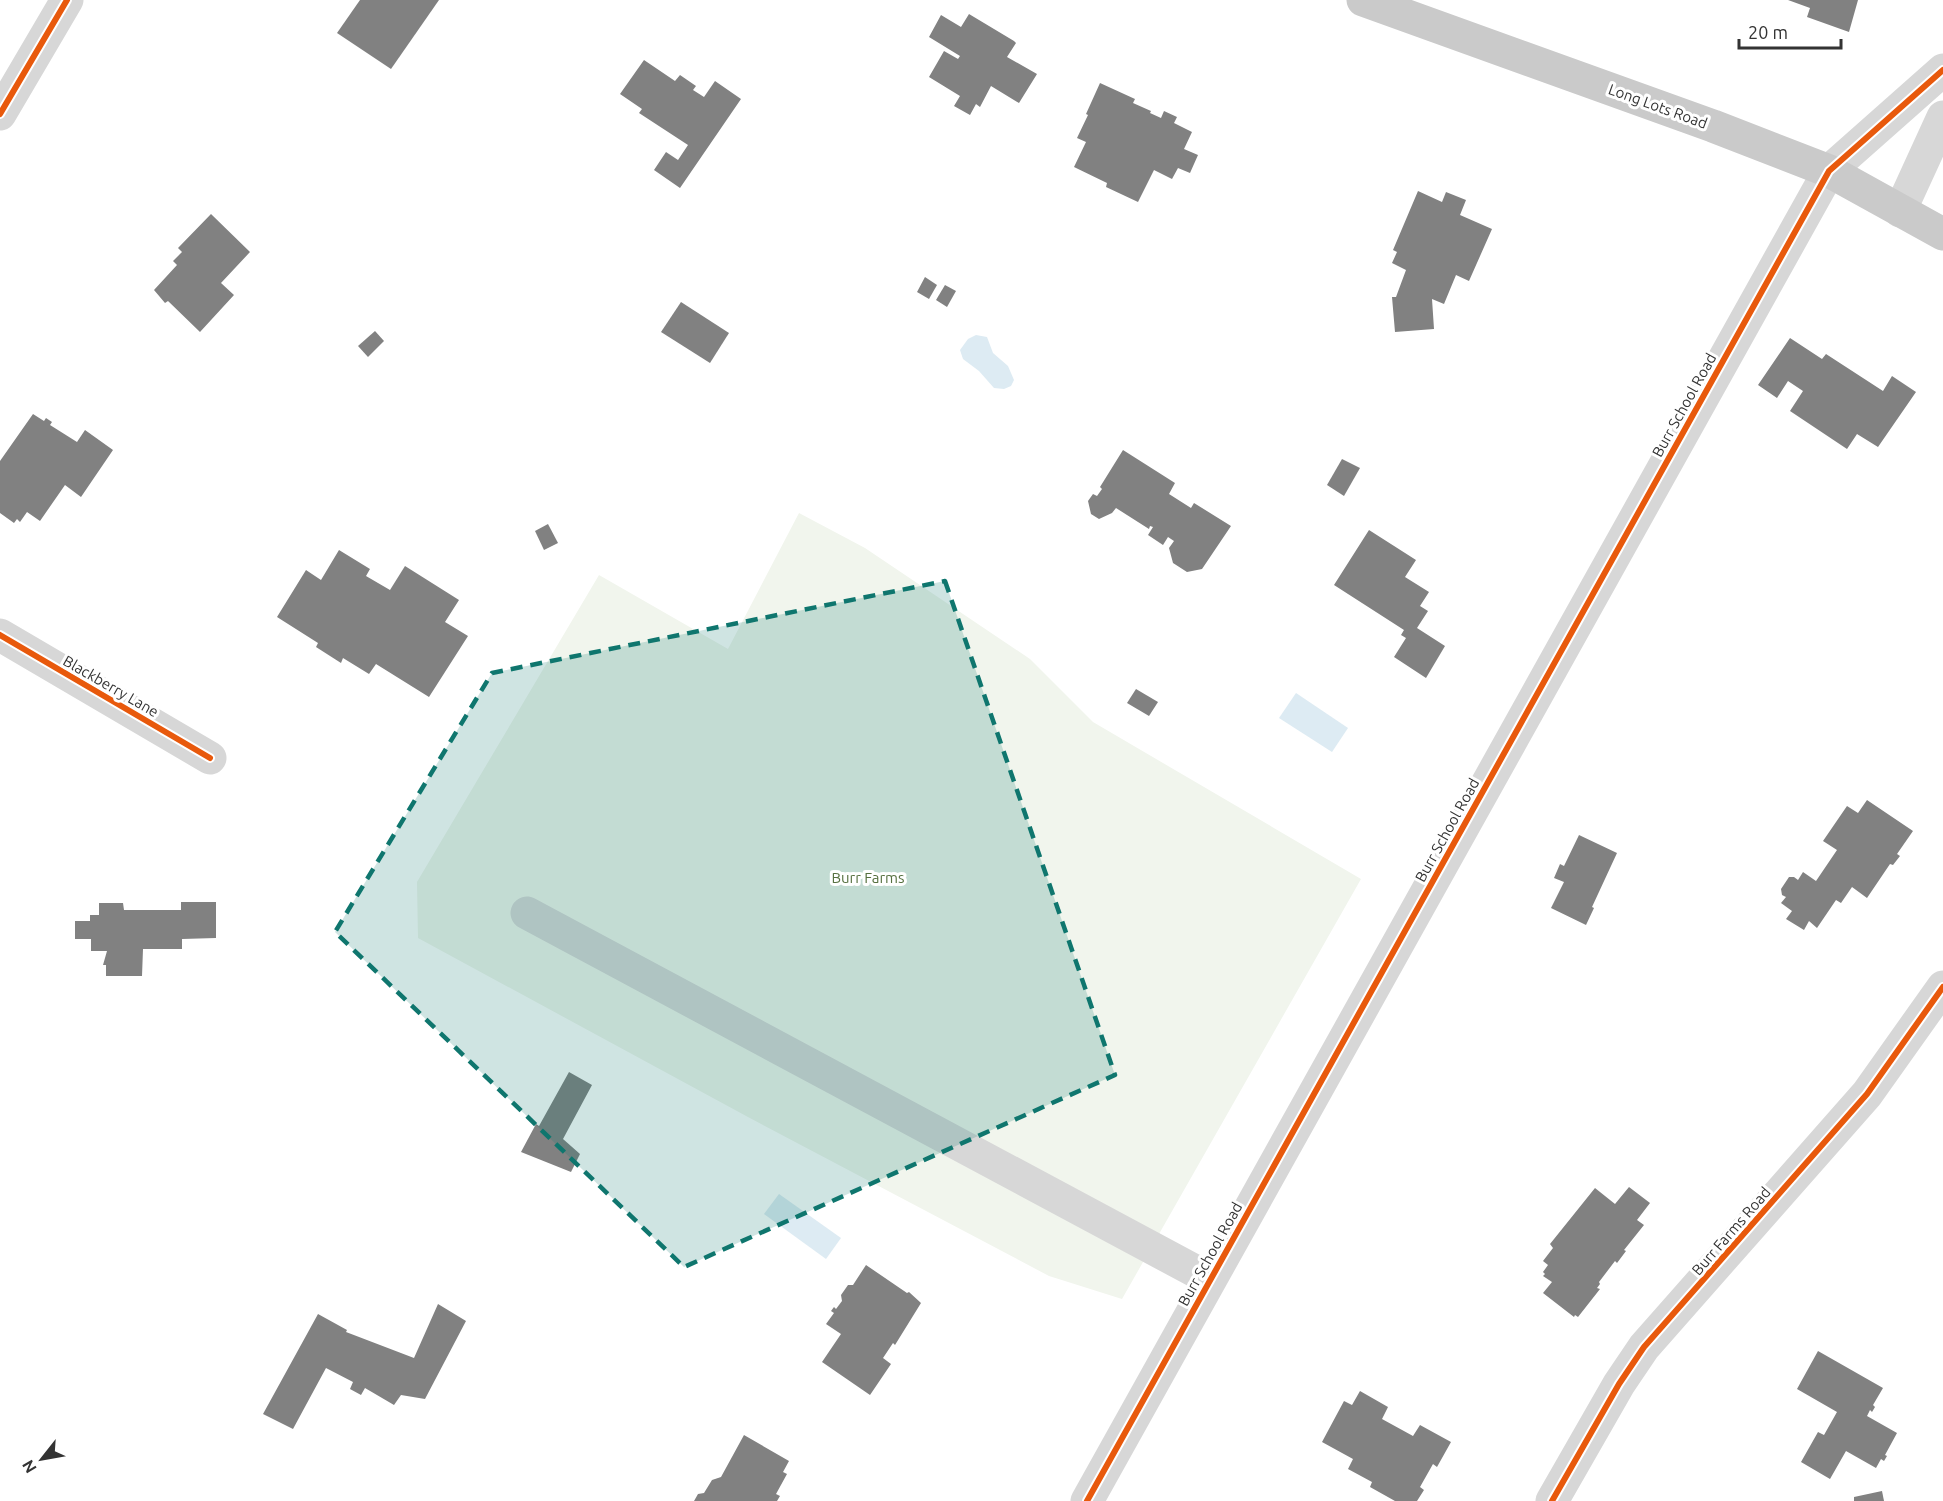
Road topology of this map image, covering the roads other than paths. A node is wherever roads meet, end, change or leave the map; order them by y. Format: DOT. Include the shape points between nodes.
graph roads {
  1 [pos="67,0"];
  2 [pos="1363,0"];
  3 [pos="1943,70"];
  4 [pos="0,114"];
  5 [pos="1943,117"];
  6 [pos="1828,171"];
  7 [pos="1900,211"];
  8 [pos="1943,234"];
  9 [pos="0,635"];
  10 [pos="210,758"];
  11 [pos="527,913"];
  12 [pos="1943,987"];
  13 [pos="1210,1279"];
  14 [pos="1087,1501"];
  15 [pos="1552,1501"];
  1 -- 4 [label="street"];
  2 -- 6 [label="main road, Long Lots Road"];
  3 -- 6 [label="street, Burr School Road"];
  5 -- 7 [label="street"];
  6 -- 7 [label="main road, Long Lots Road"];
  6 -- 13 [label="street, Burr School Road"];
  7 -- 8 [label="main road, Long Lots Road"];
  9 -- 10 [label="street, Blackberry Lane"];
  11 -- 13 [label="street"];
  12 -- 15 [label="street, Burr Farms Road" via="1867,1094 1644,1347"];
  13 -- 14 [label="street, Burr School Road"];
}
